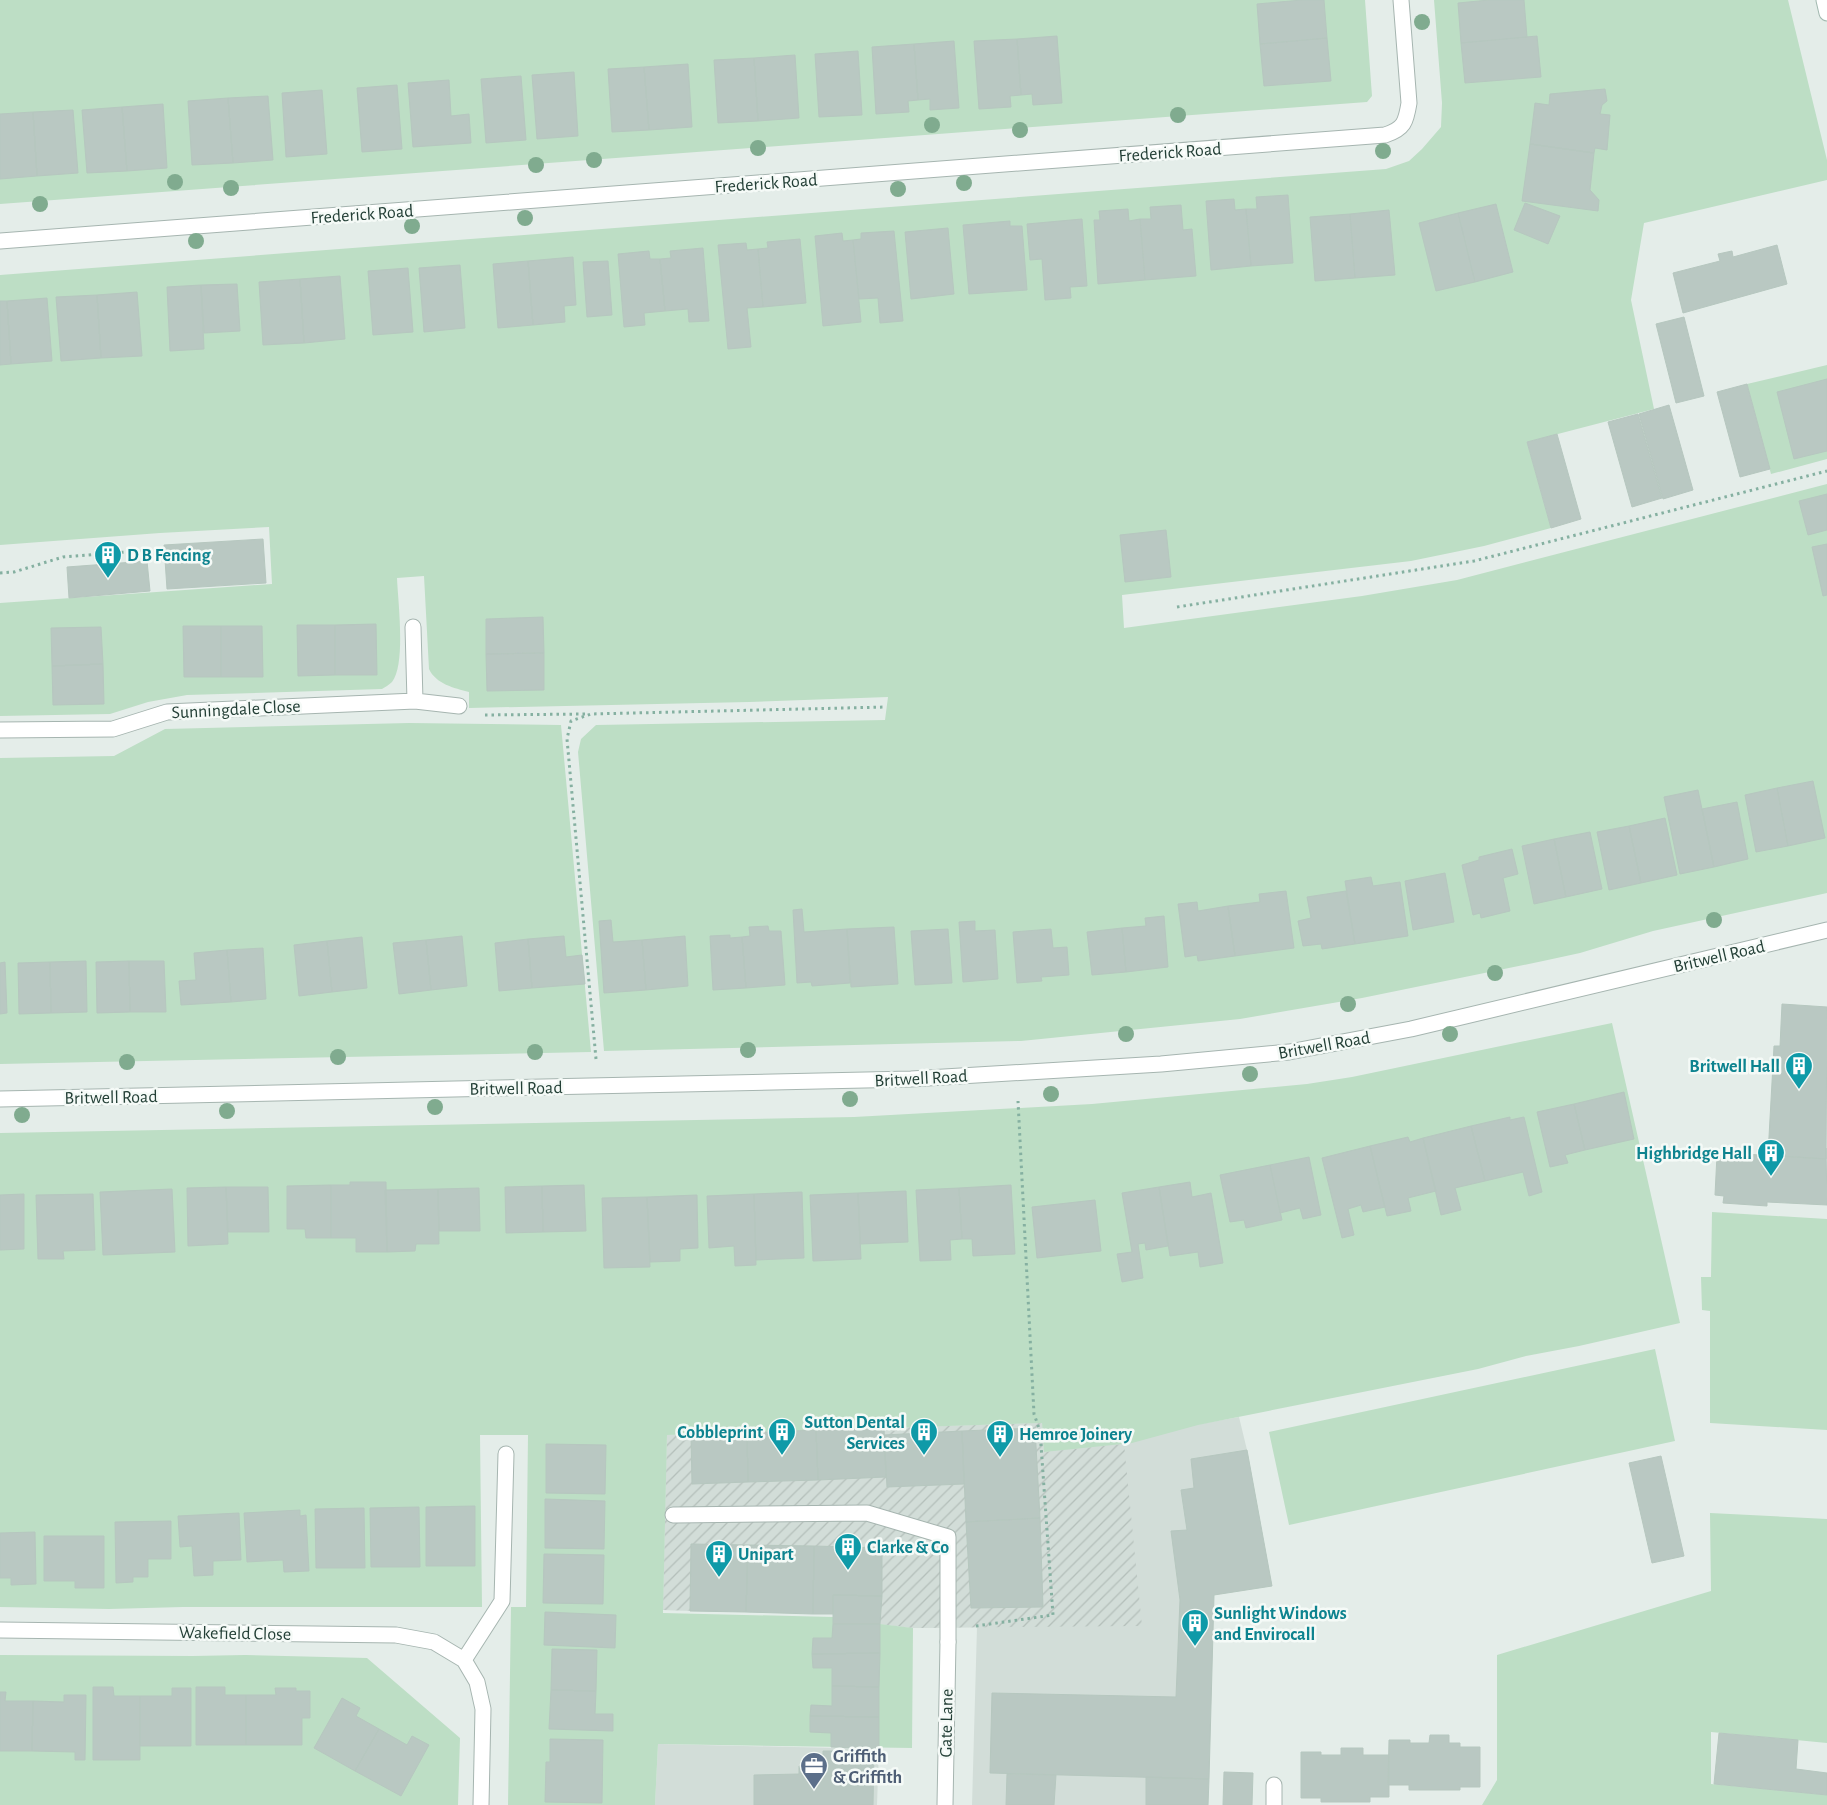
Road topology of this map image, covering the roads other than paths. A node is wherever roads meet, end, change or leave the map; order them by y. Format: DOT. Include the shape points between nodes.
graph roads {
  1 [pos="1400,0"];
  2 [pos="1824,0"];
  3 [pos="1827,13"];
  4 [pos="0,241"];
  5 [pos="414,627"];
  6 [pos="415,701"];
  7 [pos="459,706"];
  8 [pos="0,730"];
  9 [pos="1827,930"];
  10 [pos="0,1099"];
  11 [pos="506,1454"];
  12 [pos="674,1515"];
  13 [pos="0,1630"];
  14 [pos="464,1660"];
  15 [pos="1274,1784"];
  16 [pos="481,1805"];
  17 [pos="945,1805"];
  18 [pos="1274,1805"];
  1 -- 4 [label="street, Frederick Road" via="1409,103 1402,126 1385,136"];
  2 -- 3 [label="street"];
  5 -- 6 [label="street"];
  6 -- 7 [label="street, Sunningdale Close"];
  6 -- 8 [label="street, Sunningdale Close" via="167,712 113,729"];
  9 -- 10 [label="street, Britwell Road" via="1411,1029 1289,1052 1161,1064 911,1079"];
  11 -- 14 [label="street" via="502,1601"];
  12 -- 17 [label="street, Gate Lane" via="867,1513 948,1537"];
  13 -- 14 [label="street, Wakefield Close" via="396,1635 434,1642"];
  14 -- 16 [label="street, Wakefield Close" via="477,1682 483,1709"];
  15 -- 18 [label="street"];
}
